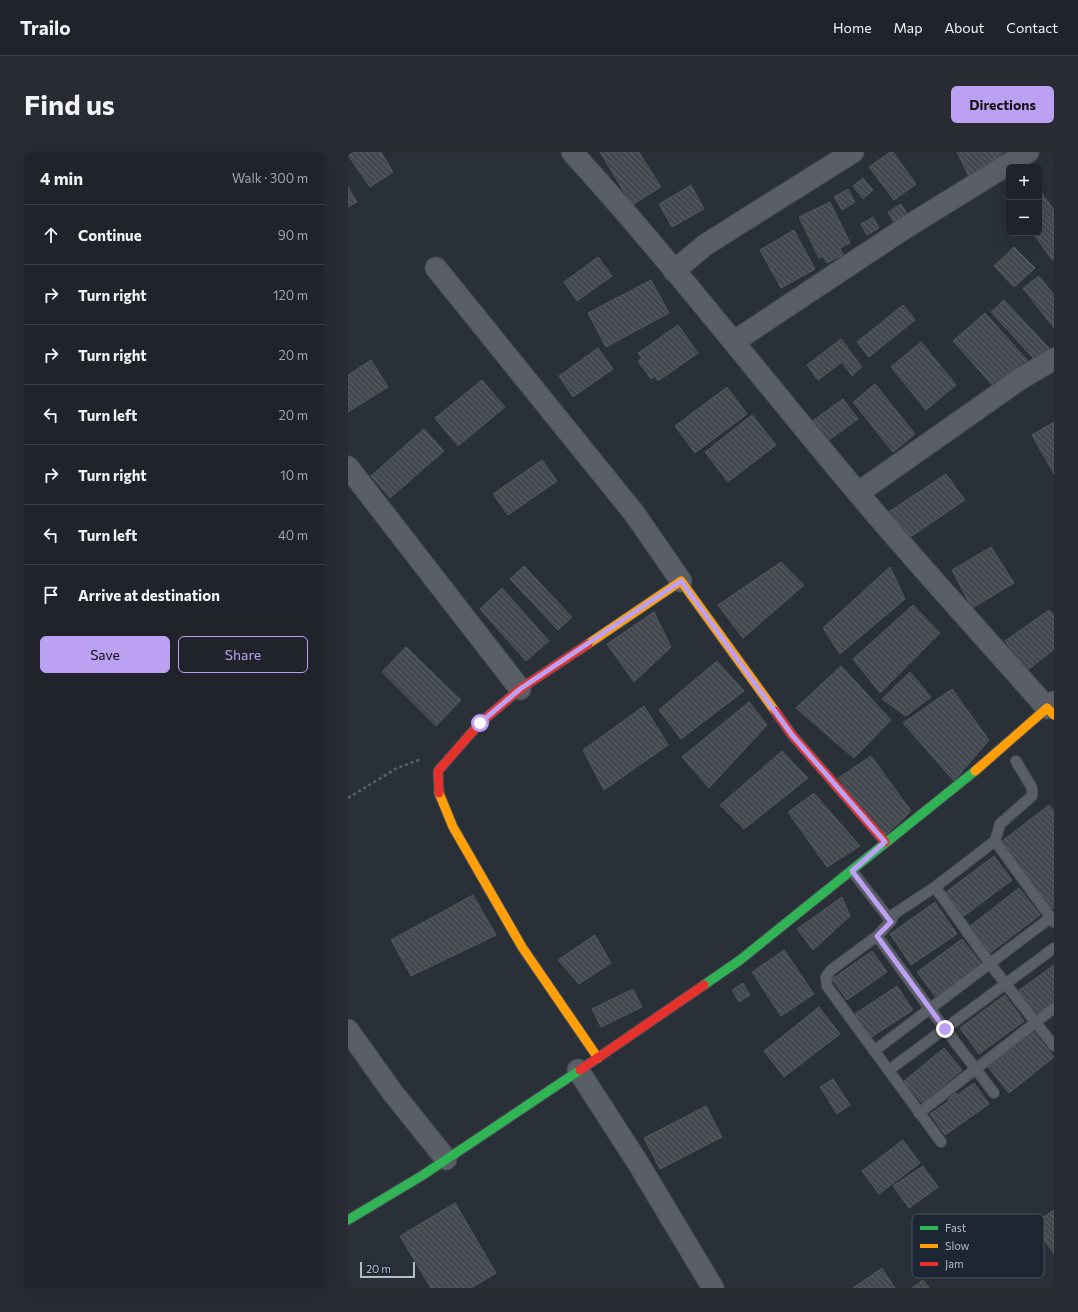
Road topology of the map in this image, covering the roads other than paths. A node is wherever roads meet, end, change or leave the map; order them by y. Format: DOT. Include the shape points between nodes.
graph roads {
  1 [pos="572,152"];
  2 [pos="852,152"];
  3 [pos="1028,152"];
  4 [pos="436,268"];
  5 [pos="674,271"];
  6 [pos="735,341"];
  7 [pos="1054,359"];
  8 [pos="348,467"];
  9 [pos="858,493"];
  10 [pos="681,581"];
  11 [pos="520,689"];
  12 [pos="1052,709"];
  13 [pos="1016,761"];
  14 [pos="995,841"];
  15 [pos="885,842"];
  16 [pos="852,871"];
  17 [pos="935,887"];
  18 [pos="1052,920"];
  19 [pos="891,922"];
  20 [pos="877,936"];
  21 [pos="1054,948"];
  22 [pos="991,964"];
  23 [pos="1006,983"];
  24 [pos="1054,1008"];
  25 [pos="930,1009"];
  26 [pos="1035,1022"];
  27 [pos="945,1029"];
  28 [pos="348,1030"];
  29 [pos="1054,1046"];
  30 [pos="874,1051"];
  31 [pos="598,1058"];
  32 [pos="578,1070"];
  33 [pos="888,1070"];
  34 [pos="977,1070"];
  35 [pos="994,1093"];
  36 [pos="919,1113"];
  37 [pos="941,1142"];
  38 [pos="446,1159"];
  39 [pos="348,1220"];
  40 [pos="713,1288"];
  1 -- 5 [label="street" via="621,206"];
  2 -- 5 [label="street" via="705,245"];
  3 -- 6 [label="street" via="905,228"];
  4 -- 10 [label="street" via="634,514"];
  5 -- 6 [label="street"];
  6 -- 9 [label="street"];
  7 -- 9 [label="street" via="1020,379"];
  8 -- 11 [label="street"];
  9 -- 12 [label="street"];
  10 -- 11 [label="street"];
  10 -- 15 [label="street" via="792,735"];
  11 -- 31 [label="street" via="480,723 438,771 439,795 453,827 522,947"];
  12 -- 15 [label="street"];
  13 -- 14 [label="lane" via="1032,788 1032,796 1000,824"];
  14 -- 17 [label="lane"];
  14 -- 18 [label="lane"];
  15 -- 16 [label="street"];
  16 -- 19 [label="lane"];
  16 -- 31 [label="street" via="740,960"];
  17 -- 19 [label="lane" via="894,914"];
  17 -- 22 [label="lane"];
  18 -- 22 [label="lane"];
  19 -- 20 [label="lane"];
  20 -- 25 [label="lane"];
  20 -- 30 [label="lane" via="831,970 826,977 827,986"];
  21 -- 23 [label="lane"];
  22 -- 23 [label="lane"];
  22 -- 25 [label="lane"];
  23 -- 26 [label="lane"];
  23 -- 27 [label="lane"];
  24 -- 26 [label="lane"];
  25 -- 27 [label="lane"];
  25 -- 30 [label="lane"];
  26 -- 29 [label="lane"];
  26 -- 34 [label="lane"];
  27 -- 33 [label="lane"];
  27 -- 34 [label="lane"];
  28 -- 38 [label="street" via="393,1093"];
  30 -- 33 [label="lane"];
  31 -- 32 [label="street"];
  32 -- 38 [label="street"];
  32 -- 40 [label="street" via="638,1163"];
  33 -- 36 [label="lane"];
  34 -- 35 [label="lane"];
  34 -- 36 [label="lane"];
  36 -- 37 [label="lane"];
  38 -- 39 [label="street"];
}
